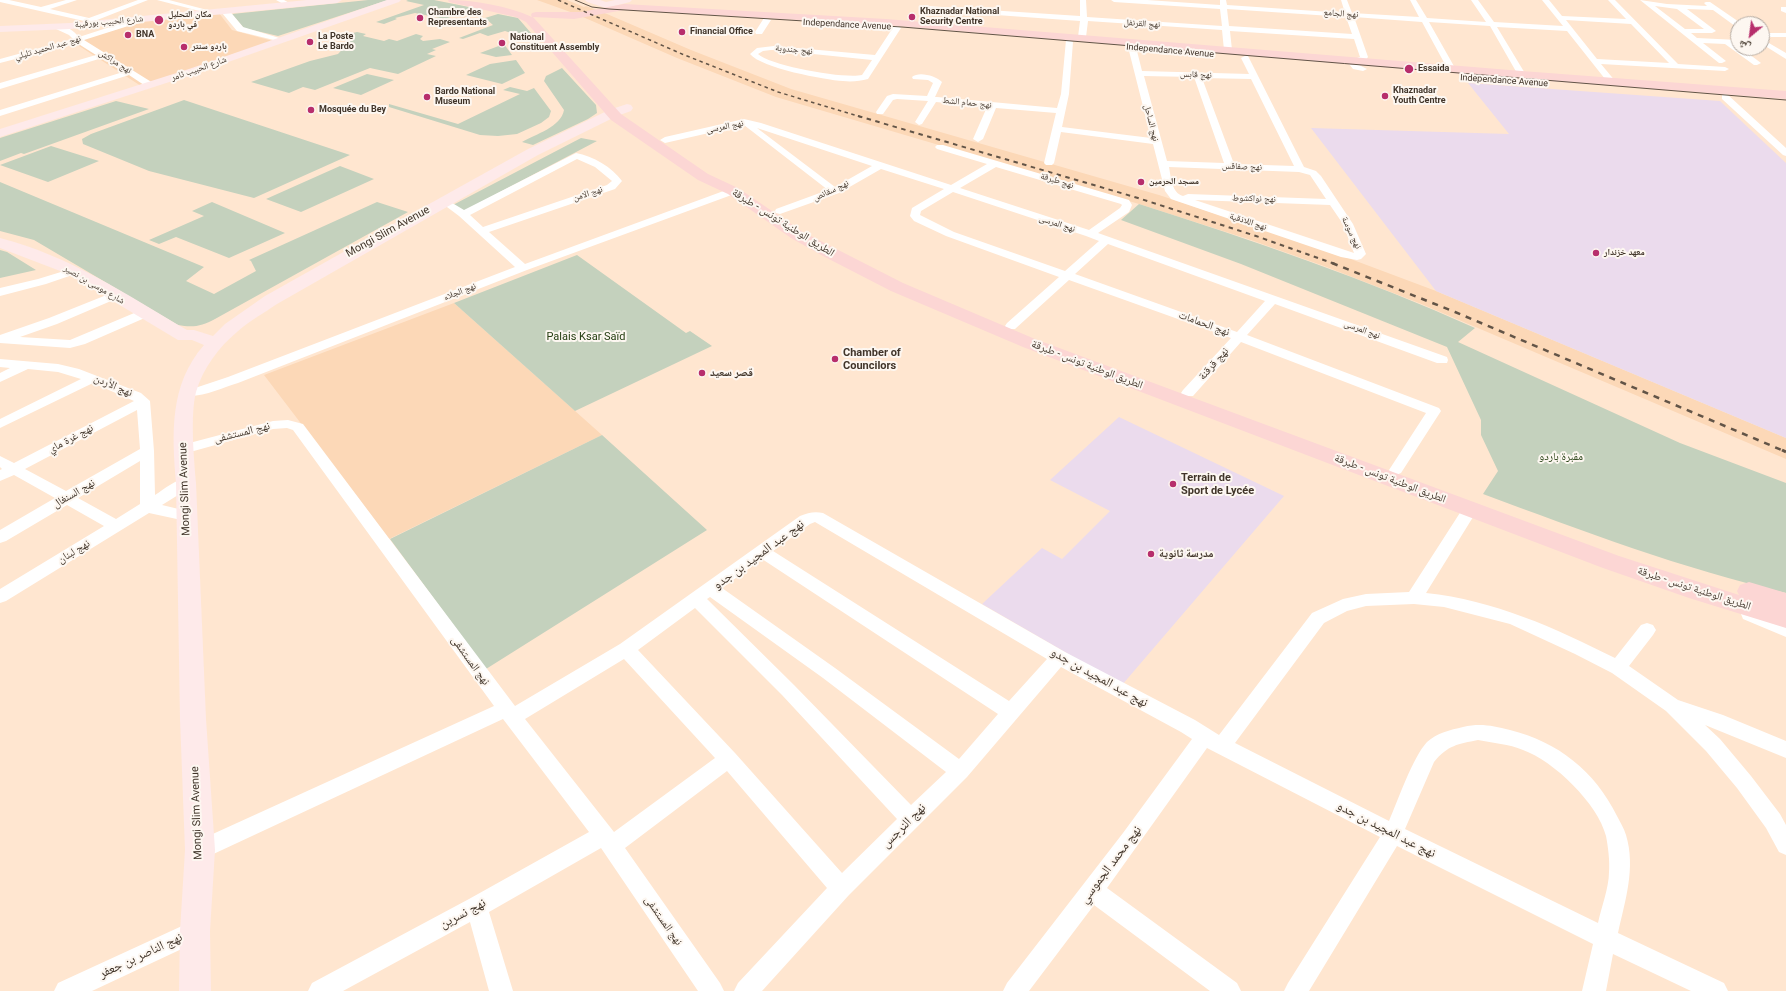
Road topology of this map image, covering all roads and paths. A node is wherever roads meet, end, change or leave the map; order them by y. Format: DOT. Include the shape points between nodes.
graph roads {
  1 [pos="0,0"];
  2 [pos="74,0"];
  3 [pos="145,0"];
  4 [pos="160,0"];
  5 [pos="279,0"];
  6 [pos="332,0"];
  7 [pos="396,0"];
  8 [pos="453,0"];
  9 [pos="464,0"];
  10 [pos="590,0"];
  11 [pos="627,0"];
  12 [pos="1083,0"];
  13 [pos="1114,0"];
  14 [pos="1344,0"];
  15 [pos="1413,0"];
  16 [pos="1474,0"];
  17 [pos="1545,0"];
  18 [pos="1611,0"];
  19 [pos="1704,0"];
  20 [pos="174,1"];
  21 [pos="1137,1"];
  22 [pos="1644,1"];
  23 [pos="1179,2"];
  24 [pos="1223,4"];
  25 [pos="289,5"];
  26 [pos="1678,6"];
  27 [pos="927,8"];
  28 [pos="1716,8"];
  29 [pos="40,10"];
  30 [pos="225,11"];
  31 [pos="210,12"];
  32 [pos="536,15"];
  33 [pos="1350,15"];
  34 [pos="1560,18"];
  35 [pos="1730,18"];
  36 [pos="141,19"];
  37 [pos="767,20"];
  38 [pos="1084,20"];
  39 [pos="1424,20"];
  40 [pos="86,22"];
  41 [pos="1633,22"];
  42 [pos="1492,24"];
  43 [pos="59,27"];
  44 [pos="1706,27"];
  45 [pos="897,28"];
  46 [pos="1730,28"];
  47 [pos="0,29"];
  48 [pos="1224,29"];
  49 [pos="551,30"];
  50 [pos="1568,30"];
  51 [pos="1682,31"];
  52 [pos="759,32"];
  53 [pos="1770,35"];
  54 [pos="1786,35"];
  55 [pos="1357,37"];
  56 [pos="1082,38"];
  57 [pos="78,40"];
  58 [pos="282,40"];
  59 [pos="1695,40"];
  60 [pos="1069,42"];
  61 [pos="1728,42"];
  62 [pos="1132,47"];
  63 [pos="1770,47"];
  64 [pos="1228,50"];
  65 [pos="104,55"];
  66 [pos="1786,57"];
  67 [pos="878,58"];
  68 [pos="1245,58"];
  69 [pos="1595,61"];
  70 [pos="0,62"];
  71 [pos="1757,63"];
  72 [pos="1361,65"];
  73 [pos="1676,66"];
  74 [pos="1451,68"];
  75 [pos="130,72"];
  76 [pos="1139,73"];
  77 [pos="1197,75"];
  78 [pos="1522,75"];
  79 [pos="840,77"];
  80 [pos="916,77"];
  81 [pos="1254,77"];
  82 [pos="1612,82"];
  83 [pos="831,84"];
  84 [pos="150,85"];
  85 [pos="0,86"];
  86 [pos="1786,95"];
  87 [pos="1725,96"];
  88 [pos="932,99"];
  89 [pos="1786,101"];
  90 [pos="992,106"];
  91 [pos="1062,111"];
  92 [pos="880,112"];
  93 [pos="0,113"];
  94 [pos="622,113"];
  95 [pos="744,122"];
  96 [pos="919,122"];
  97 [pos="1058,129"];
  98 [pos="0,133"];
  99 [pos="793,136"];
  100 [pos="978,139"];
  101 [pos="665,140"];
  102 [pos="1771,140"];
  103 [pos="1155,141"];
  104 [pos="1786,142"];
  105 [pos="770,143"];
  106 [pos="940,147"];
  107 [pos="1786,153"];
  108 [pos="996,163"];
  109 [pos="1049,163"];
  110 [pos="1163,164"];
  111 [pos="880,165"];
  112 [pos="1230,166"];
  113 [pos="1300,169"];
  114 [pos="1318,178"];
  115 [pos="951,188"];
  116 [pos="835,190"];
  117 [pos="733,191"];
  118 [pos="1175,197"];
  119 [pos="444,201"];
  120 [pos="1334,202"];
  121 [pos="780,212"];
  122 [pos="463,214"];
  123 [pos="481,230"];
  124 [pos="1090,234"];
  125 [pos="1106,240"];
  126 [pos="0,243"];
  127 [pos="1322,247"];
  128 [pos="523,268"];
  129 [pos="74,271"];
  130 [pos="1067,276"];
  131 [pos="0,292"];
  132 [pos="114,296"];
  133 [pos="1273,299"];
  134 [pos="143,314"];
  135 [pos="1011,326"];
  136 [pos="231,328"];
  137 [pos="189,336"];
  138 [pos="1239,337"];
  139 [pos="1,340"];
  140 [pos="210,349"];
  141 [pos="1442,360"];
  142 [pos="0,363"];
  143 [pos="27,365"];
  144 [pos="0,378"];
  145 [pos="94,378"];
  146 [pos="187,392"];
  147 [pos="1188,393"];
  148 [pos="143,402"];
  149 [pos="0,424"];
  150 [pos="182,449"];
  151 [pos="147,451"];
  152 [pos="0,461"];
  153 [pos="14,468"];
  154 [pos="1396,470"];
  155 [pos="0,476"];
  156 [pos="186,483"];
  157 [pos="66,499"];
  158 [pos="148,507"];
  159 [pos="1470,509"];
  160 [pos="186,516"];
  161 [pos="117,526"];
  162 [pos="0,537"];
  163 [pos="762,552"];
  164 [pos="1698,592"];
  165 [pos="704,594"];
  166 [pos="0,597"];
  167 [pos="1414,598"];
  168 [pos="1786,602"];
  169 [pos="1786,618"];
  170 [pos="1647,630"];
  171 [pos="1786,630"];
  172 [pos="626,649"];
  173 [pos="1059,657"];
  174 [pos="1618,668"];
  175 [pos="1673,706"];
  176 [pos="1010,712"];
  177 [pos="509,713"];
  178 [pos="1204,737"];
  179 [pos="1222,746"];
  180 [pos="1786,750"];
  181 [pos="728,759"];
  182 [pos="960,771"];
  183 [pos="911,819"];
  184 [pos="1393,834"];
  185 [pos="608,841"];
  186 [pos="1786,845"];
  187 [pos="200,850"];
  188 [pos="841,888"];
  189 [pos="1092,890"];
  190 [pos="477,907"];
  191 [pos="195,930"];
  192 [pos="1604,940"];
  193 [pos="66,991"];
  194 [pos="195,991"];
  195 [pos="320,991"];
  196 [pos="501,991"];
  197 [pos="712,991"];
  198 [pos="746,991"];
  199 [pos="1014,991"];
  200 [pos="1229,991"];
  201 [pos="1296,991"];
  202 [pos="1594,991"];
  203 [pos="1716,991"];
  1 -- 29 [label="street"];
  2 -- 29 [label="street"];
  3 -- 40 [label="street"];
  4 -- 20 [label="street"];
  5 -- 25 [label="street"];
  6 -- 25 [label="street, شارع الحبيب بورقيبة"];
  7 -- 58 [label="street, شارع الحبيب ثامر"];
  8 -- 49 [label="main road, الطريق الوطنية تونس - طبرقة" via="525,17"];
  9 -- 32 [label="main road, الطريق الوطنية تونس - طبرقة"];
  10 -- 11 [label="street" via="606,4"];
  12 -- 38 [label="street"];
  13 -- 21 [label="street, نهج الجامع"];
  14 -- 33 [label="street"];
  15 -- 39 [label="street"];
  16 -- 42 [label="street"];
  17 -- 34 [label="street"];
  18 -- 41 [label="street"];
  19 -- 28 [label="street"];
  20 -- 31 [label="street"];
  21 -- 23 [label="street, نهج الجامع"];
  22 -- 26 [label="street"];
  22 -- 51 [label="street"];
  23 -- 24 [label="street, نهج الجامع"];
  24 -- 33 [label="street, نهج الجامع"];
  24 -- 48 [label="street"];
  25 -- 30 [label="street, شارع الحبيب بورقيبة"];
  26 -- 28 [label="street"];
  26 -- 44 [label="street"];
  27 -- 38 [label="street, نهج القرنفل"];
  28 -- 35 [label="street"];
  29 -- 40 [label="street"];
  30 -- 31 [label="street, شارع الحبيب بورقيبة"];
  30 -- 58 [label="street" via="240,28"];
  31 -- 36 [label="street, شارع الحبيب بورقيبة"];
  32 -- 49 [label="main road, الطريق الوطنية تونس - طبرقة"];
  32 -- 56 [label="main road, Independance Avenue" via="575,16 624,7 886,22"];
  33 -- 39 [label="street, نهج الجامع"];
  33 -- 55 [label="street"];
  34 -- 41 [label="street"];
  34 -- 50 [label="street"];
  36 -- 40 [label="street, شارع الحبيب بورقيبة"];
  36 -- 57 [label="street, نهج عبد الحميد تليلي"];
  37 -- 45 [label="main road, Independance Avenue"];
  37 -- 49 [label="main road, Independance Avenue" via="614,12 570,18"];
  37 -- 52 [label="street"];
  38 -- 48 [label="street, نهج القرنفل"];
  38 -- 56 [label="street"];
  39 -- 42 [label="street, نهج الجامع"];
  39 -- 74 [label="street"];
  40 -- 43 [label="street, شارع الحبيب بورقيبة"];
  41 -- 73 [label="street"];
  42 -- 50 [label="street, نهج الجامع"];
  42 -- 78 [label="street"];
  43 -- 47 [label="street, شارع الحبيب بورقيبة"];
  43 -- 57 [label="street, نهج مراكش" via="72,33"];
  44 -- 46 [label="street"];
  44 -- 51 [label="street" via="1712,31"];
  45 -- 60 [label="main road, Independance Avenue"];
  45 -- 67 [label="street, نهج جندوبة"];
  48 -- 55 [label="street, نهج القرنفل"];
  48 -- 64 [label="street"];
  49 -- 94 [label="main road, الطريق الوطنية تونس - طبرقة" via="567,54"];
  49 -- 94 [label="main road, الطريق الوطنية تونس - طبرقة" via="577,52"];
  50 -- 69 [label="street"];
  51 -- 59 [label="street"];
  53 -- 54 [label="street"];
  55 -- 72 [label="street" via="1364,57"];
  56 -- 64 [label="main road, Independance Avenue"];
  57 -- 65 [label="street, نهج مراكش"];
  57 -- 70 [label="street, نهج عبد الحميد تليلي"];
  58 -- 84 [label="street, شارع الحبيب ثامر"];
  59 -- 61 [label="street"];
  59 -- 73 [label="street" via="1723,65"];
  60 -- 62 [label="main road, Independance Avenue"];
  60 -- 91 [label="street"];
  61 -- 71 [label="street"];
  62 -- 68 [label="main road, Independance Avenue"];
  62 -- 76 [label="street, نهج الساحل"];
  63 -- 66 [label="street"];
  64 -- 72 [label="main road, Independance Avenue"];
  65 -- 75 [label="street, نهج مراكش"];
  65 -- 85 [label="street"];
  67 -- 79 [label="street, نهج جندوبة" via="865,77"];
  67 -- 79 [label="street, نهج جندوبة" via="774,48 755,53 758,58 781,67"];
  68 -- 72 [label="main road, Independance Avenue"];
  68 -- 81 [label="street"];
  69 -- 73 [label="street"];
  69 -- 82 [label="street"];
  72 -- 74 [label="main road, Independance Avenue"];
  72 -- 87 [label="main road, Independance Avenue" via="1469,79"];
  74 -- 78 [label="main road, Independance Avenue"];
  75 -- 84 [label="street, نهج مراكش"];
  75 -- 93 [label="street"];
  76 -- 77 [label="street, نهج قابس"];
  76 -- 103 [label="street, نهج الساحل"];
  77 -- 81 [label="street, نهج قابس"];
  77 -- 112 [label="street"];
  78 -- 82 [label="main road, Independance Avenue"];
  79 -- 83 [label="street"];
  80 -- 88 [label="street" via="930,78 938,82"];
  81 -- 113 [label="street"];
  82 -- 86 [label="main road, Independance Avenue"];
  84 -- 98 [label="street, شارع الحبيب ثامر"];
  87 -- 89 [label="main road, Independance Avenue"];
  87 -- 102 [label="street"];
  88 -- 90 [label="street, نهج حمام الشط"];
  88 -- 92 [label="street, نهج حمام الشط" via="893,96"];
  88 -- 96 [label="street"];
  90 -- 91 [label="street, نهج حمام الشط"];
  90 -- 100 [label="street"];
  91 -- 97 [label="street"];
  94 -- 101 [label="main road, الطريق الوطنية تونس - طبرقة"];
  94 -- 117 [label="main road, الطريق الوطنية تونس - طبرقة" via="703,177"];
  94 -- 119 [label="street, Mongi Slim Avenue" via="540,154 513,164"];
  95 -- 99 [label="street, نهج المرسى"];
  95 -- 101 [label="street, نهج المرسى"];
  95 -- 105 [label="street"];
  97 -- 103 [label="street"];
  97 -- 109 [label="street"];
  99 -- 105 [label="street"];
  99 -- 111 [label="street, نهج المرسى"];
  101 -- 121 [label="main road, الطريق الوطنية تونس - طبرقة"];
  102 -- 104 [label="street"];
  102 -- 107 [label="street"];
  103 -- 110 [label="street, نهج الساحل"];
  105 -- 116 [label="street"];
  106 -- 108 [label="street, نهج طبرقة"];
  108 -- 115 [label="street"];
  108 -- 124 [label="street, نهج طبرقة" via="1125,202 1124,210"];
  110 -- 112 [label="street, نهج صفاقس"];
  110 -- 118 [label="street, نهج الساحل" via="1170,191"];
  111 -- 115 [label="street, نهج المرسى"];
  111 -- 116 [label="street, نهج سقانص"];
  112 -- 113 [label="street, نهج صفاقس"];
  113 -- 114 [label="street, نهج صفاقس"];
  114 -- 120 [label="street, نهج سوسة"];
  115 -- 124 [label="street, نهج المرسى"];
  115 -- 130 [label="street, نهج الحمامات" via="916,210 915,216 950,234"];
  116 -- 121 [label="street, نهج سقانص"];
  117 -- 128 [label="street, نهج الجلاء"];
  117 -- 159 [label="main road, الطريق الوطنية تونس - طبرقة" via="828,253 938,305 1029,343"];
  118 -- 120 [label="street, نهج نواكشوط"];
  118 -- 127 [label="street, نهج اللاذقية"];
  119 -- 122 [label="street"];
  119 -- 136 [label="street, Mongi Slim Avenue" via="303,281"];
  120 -- 127 [label="street, نهج سوسة" via="1348,224 1360,254 1352,257"];
  121 -- 135 [label="main road, الطريق الوطنية تونس - طبرقة" via="888,272"];
  122 -- 123 [label="street"];
  122 -- 123 [label="street, نهج الامن" via="576,156 584,157 617,181 611,187"];
  123 -- 128 [label="street"];
  124 -- 125 [label="street, نهج المرسى"];
  125 -- 130 [label="street"];
  125 -- 133 [label="street, نهج المرسى"];
  126 -- 129 [label="street, شارع موسى بن نصير"];
  128 -- 146 [label="street, نهج الجلاء" via="233,380 199,391"];
  129 -- 131 [label="street"];
  129 -- 132 [label="street, شارع موسى بن نصير"];
  130 -- 135 [label="street"];
  130 -- 138 [label="street, نهج الحمامات"];
  132 -- 134 [label="street, شارع موسى بن نصير"];
  132 -- 139 [label="street"];
  133 -- 138 [label="street, نهج قرقنة"];
  133 -- 141 [label="street, نهج المرسى"];
  134 -- 137 [label="street, شارع موسى بن نصير"];
  134 -- 139 [label="street" via="70,344"];
  135 -- 147 [label="main road, الطريق الوطنية تونس - طبرقة"];
  136 -- 137 [label="street"];
  136 -- 140 [label="street, Mongi Slim Avenue"];
  137 -- 140 [label="street, شارع موسى بن نصير" via="183,341 190,348"];
  138 -- 147 [label="street, نهج قرقنة"];
  138 -- 154 [label="street, نهج الحمامات" via="1434,411"];
  140 -- 146 [label="street, Mongi Slim Avenue" via="196,370"];
  142 -- 143 [label="street, نهج الأردن"];
  143 -- 144 [label="street"];
  143 -- 145 [label="street, نهج الأردن" via="58,368"];
  145 -- 148 [label="street, نهج الأردن" via="136,396"];
  145 -- 149 [label="street"];
  146 -- 150 [label="street, Mongi Slim Avenue"];
  147 -- 154 [label="main road, الطريق الوطنية تونس - طبرقة"];
  148 -- 151 [label="street, نهج الأردن"];
  148 -- 153 [label="street, نهج غرة ماي"];
  150 -- 156 [label="street, Mongi Slim Avenue"];
  150 -- 177 [label="street, نهج المستشفى" via="273,425 288,424 298,427"];
  151 -- 157 [label="street, نهج السنغال"];
  151 -- 158 [label="street, نهج الأردن"];
  152 -- 153 [label="street"];
  153 -- 155 [label="street, نهج غرة ماي"];
  153 -- 157 [label="street"];
  154 -- 168 [label="main road, الطريق الوطنية تونس - طبرقة" via="1653,562"];
  156 -- 158 [label="street, نهج لبنان"];
  156 -- 160 [label="street, Mongi Slim Avenue"];
  157 -- 161 [label="street"];
  157 -- 162 [label="street, نهج السنغال"];
  158 -- 160 [label="street"];
  158 -- 161 [label="street, نهج لبنان"];
  159 -- 164 [label="main road, الطريق الوطنية تونس - طبرقة"];
  159 -- 167 [label="street"];
  160 -- 187 [label="street, Mongi Slim Avenue"];
  161 -- 166 [label="street, نهج لبنان"];
  163 -- 165 [label="street, نهج عبد المجيد بن جدو"];
  163 -- 173 [label="street, نهج عبد المجيد بن جدو" via="805,520 812,516 818,517"];
  163 -- 176 [label="street"];
  164 -- 169 [label="main road, الطريق الوطنية تونس - طبرقة"];
  164 -- 171 [label="street"];
  165 -- 172 [label="street, نهج عبد المجيد بن جدو"];
  165 -- 182 [label="street" via="829,672"];
  165 -- 183 [label="street" via="788,690"];
  167 -- 174 [label="street" via="1444,601 1515,619"];
  167 -- 179 [label="street" via="1366,600 1343,605 1318,618"];
  170 -- 174 [label="street"];
  172 -- 177 [label="street, نهج عبد المجيد بن جدو"];
  172 -- 181 [label="street"];
  173 -- 176 [label="street, نهج النرجس"];
  173 -- 178 [label="street, نهج عبد المجيد بن جدو"];
  174 -- 175 [label="street"];
  175 -- 180 [label="street"];
  175 -- 186 [label="street" via="1713,745 1744,782 1773,821"];
  176 -- 182 [label="street, نهج النرجس"];
  177 -- 185 [label="street, نهج المستشفى"];
  177 -- 187 [label="street, نهج عبد المجيد بن جدو"];
  178 -- 179 [label="street, نهج عبد المجيد بن جدو"];
  178 -- 189 [label="street, نهج محمد الجموسي"];
  179 -- 184 [label="street, نهج عبد المجيد بن جدو"];
  181 -- 185 [label="street, نهج نسرين"];
  181 -- 188 [label="street"];
  182 -- 183 [label="street, نهج النرجس"];
  183 -- 188 [label="street, نهج النرجس"];
  184 -- 192 [label="street, نهج عبد المجيد بن جدو"];
  184 -- 192 [label="street" via="1427,757 1435,747 1449,738 1478,732 1526,742 1548,752 1572,770 1591,790 1616,835 1620,873"];
  184 -- 201 [label="street"];
  185 -- 190 [label="street, نهج نسرين"];
  185 -- 197 [label="street, نهج المستشفى"];
  187 -- 191 [label="street, Mongi Slim Avenue"];
  188 -- 198 [label="street, نهج النرجس"];
  189 -- 199 [label="street, نهج محمد الجموسي"];
  189 -- 200 [label="street"];
  190 -- 195 [label="street, نهج نسرين"];
  190 -- 196 [label="street"];
  191 -- 193 [label="street, نهج الناصر بن جعفر"];
  191 -- 194 [label="street, Mongi Slim Avenue"];
  192 -- 202 [label="street"];
  192 -- 203 [label="street, نهج عبد المجيد بن جدو"];
}
